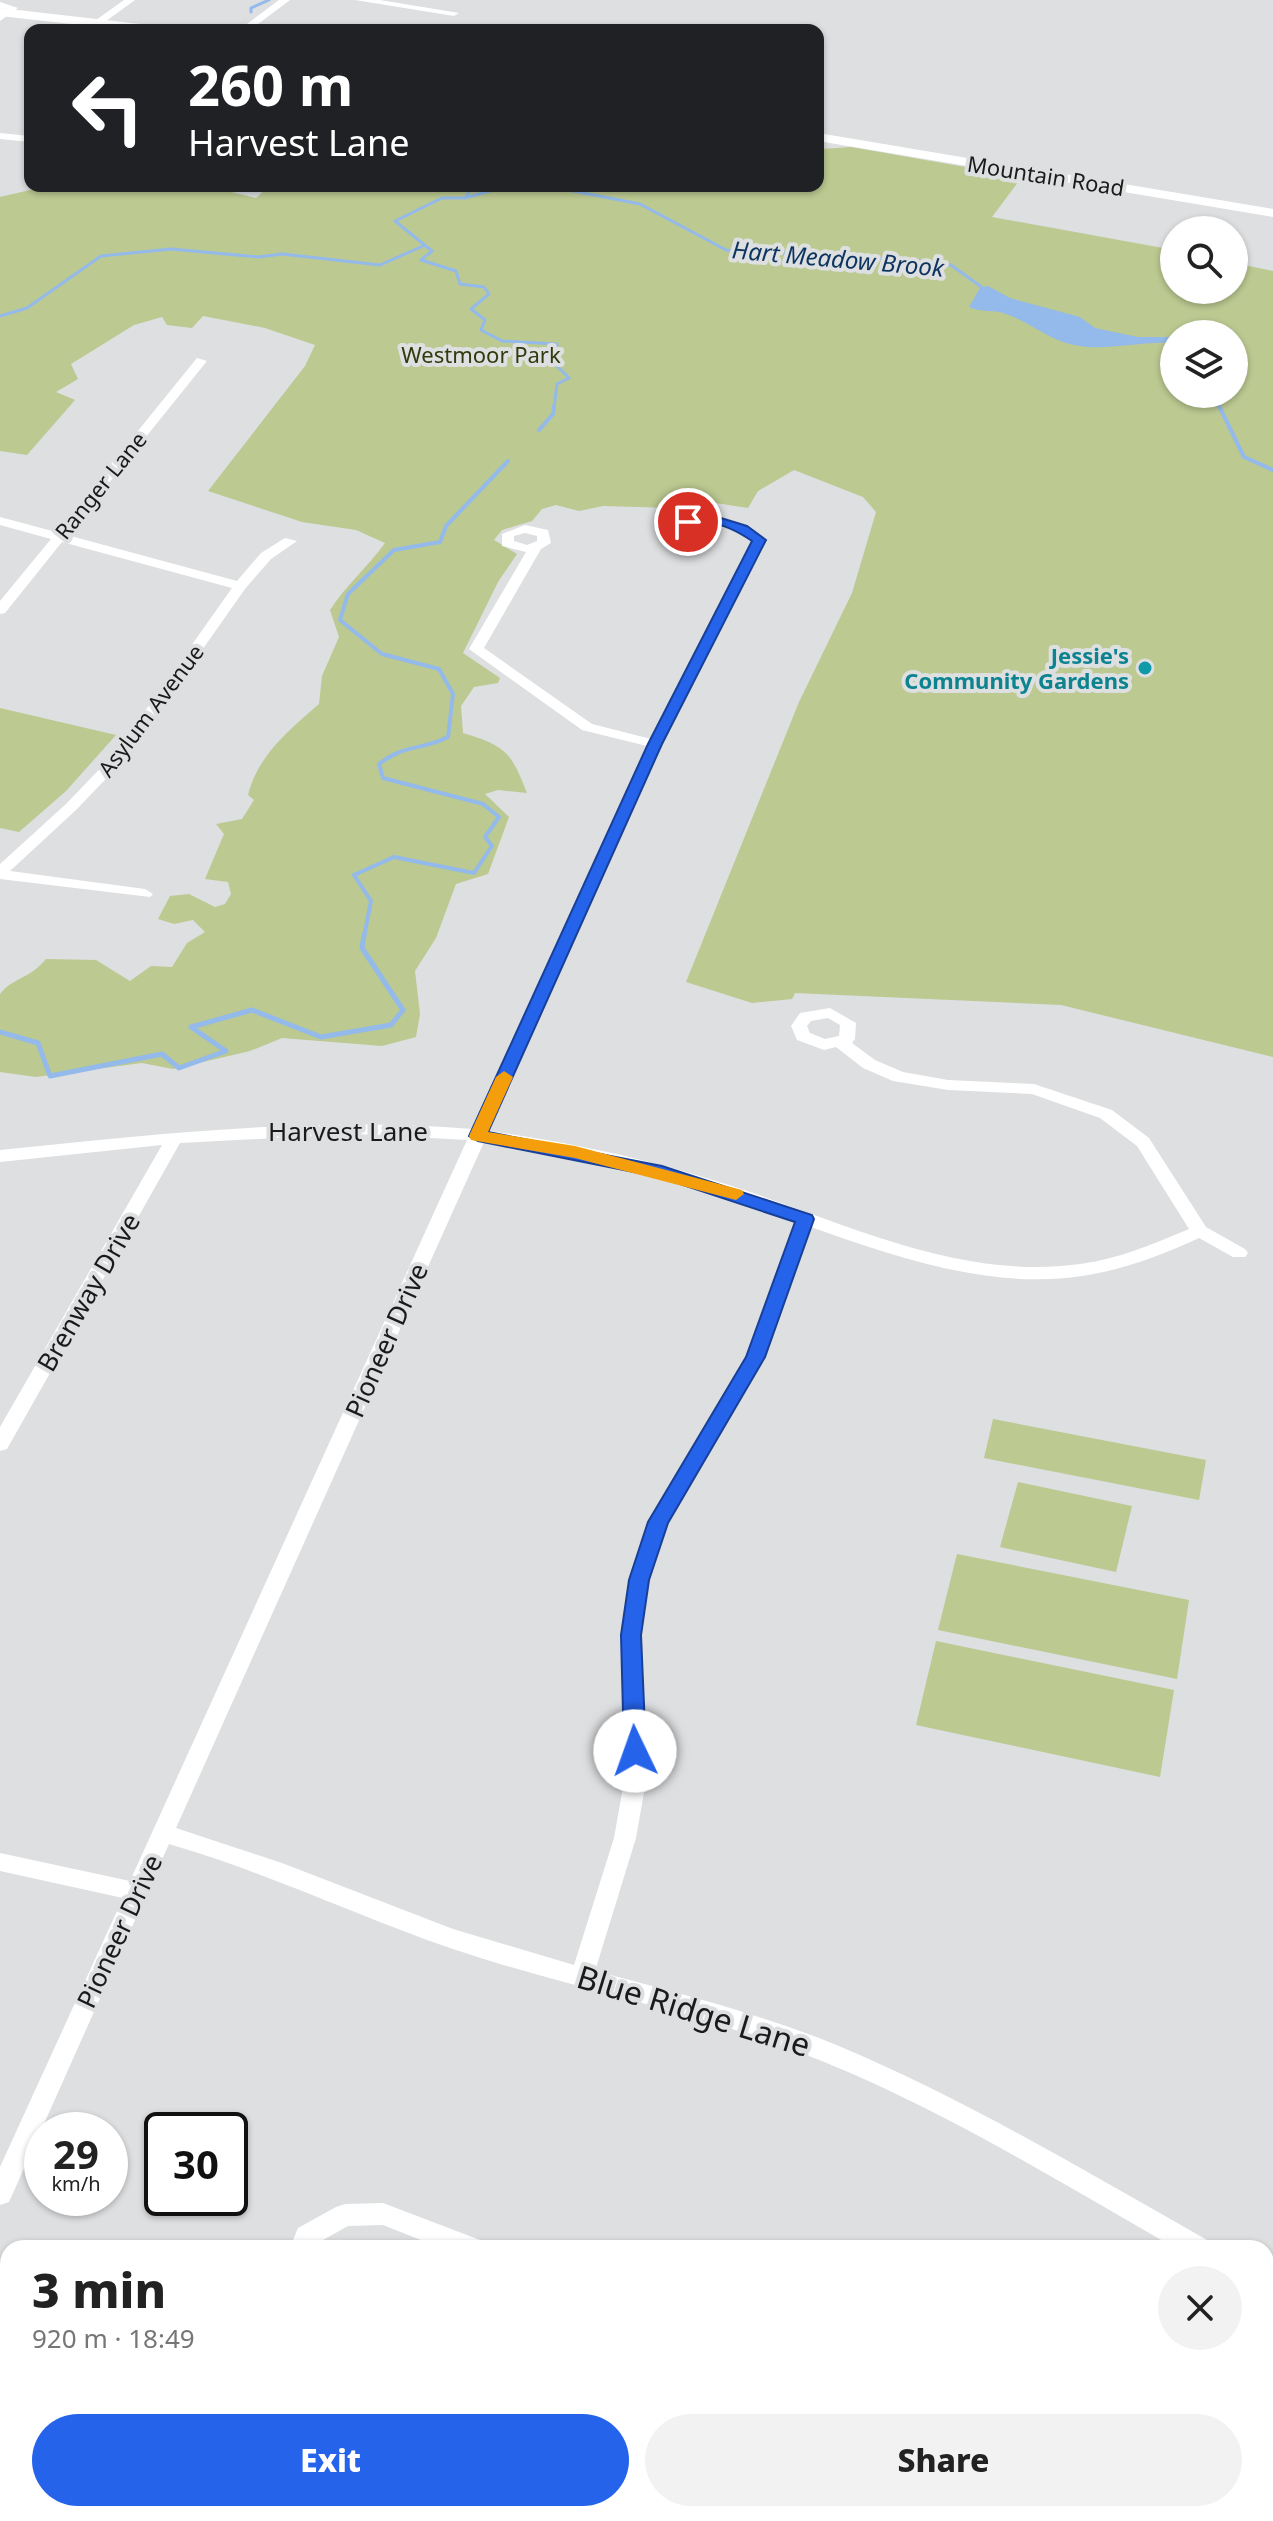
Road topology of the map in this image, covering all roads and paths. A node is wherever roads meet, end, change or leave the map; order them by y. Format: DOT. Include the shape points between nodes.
graph roads {
  1 [pos="130,0"];
  2 [pos="285,0"];
  3 [pos="360,0"];
  4 [pos="2,12"];
  5 [pos="454,13"];
  6 [pos="99,22"];
  7 [pos="114,24"];
  8 [pos="252,24"];
  9 [pos="0,136"];
  10 [pos="24,138"];
  11 [pos="824,138"];
  12 [pos="1273,213"];
  13 [pos="201,361"];
  14 [pos="711,519"];
  15 [pos="0,521"];
  16 [pos="58,537"];
  17 [pos="290,541"];
  18 [pos="535,548"];
  19 [pos="240,586"];
  20 [pos="0,610"];
  21 [pos="655,744"];
  22 [pos="0,873"];
  23 [pos="145,894"];
  24 [pos="840,1042"];
  25 [pos="478,1136"];
  26 [pos="174,1139"];
  27 [pos="0,1156"];
  28 [pos="805,1219"];
  29 [pos="1200,1231"];
  30 [pos="1239,1253"];
  31 [pos="0,1444"];
  32 [pos="164,1834"];
  33 [pos="0,1862"];
  34 [pos="135,1891"];
  35 [pos="582,1975"];
  36 [pos="0,2194"];
  37 [pos="305,2240"];
  38 [pos="450,2240"];
  39 [pos="1184,2240"];
  1 -- 6 [label="street"];
  2 -- 8 [label="street"];
  3 -- 5 [label="street"];
  4 -- 6 [label="main road"];
  6 -- 7 [label="main road"];
  9 -- 10 [label="street"];
  11 -- 12 [label="main road, Mountain Road"];
  13 -- 16 [label="street, Ranger Lane"];
  14 -- 21 [label="street, Pioneer Drive" via="743,528 759,540"];
  15 -- 16 [label="street"];
  16 -- 19 [label="street"];
  16 -- 20 [label="street, Ranger Lane"];
  17 -- 19 [label="street, Asylum Avenue" via="266,556"];
  18 -- 21 [label="street" via="476,649 587,727"];
  19 -- 22 [label="street, Asylum Avenue" via="121,755"];
  21 -- 25 [label="street, Pioneer Drive"];
  22 -- 23 [label="street"];
  24 -- 29 [label="street" via="869,1064 899,1077 1034,1089 1106,1114 1143,1142"];
  25 -- 26 [label="street, Harvest Lane" via="344,1126"];
  25 -- 28 [label="street, Harvest Lane" via="662,1172"];
  25 -- 32 [label="street, Pioneer Drive"];
  26 -- 27 [label="street, Harvest Lane"];
  26 -- 31 [label="street, Brenway Drive"];
  28 -- 29 [label="street, Harvest Lane" via="942,1258 1049,1273 1103,1266"];
  28 -- 35 [label="street" via="756,1357 658,1522 639,1580 631,1635 636,1776 625,1838"];
  29 -- 30 [label="street"];
  32 -- 34 [label="street, Pioneer Drive"];
  32 -- 35 [label="street, Blue Ridge Lane" via="259,1863 456,1940"];
  33 -- 34 [label="street"];
  34 -- 36 [label="street, Pioneer Drive"];
  35 -- 39 [label="street, Blue Ridge Lane" via="824,2051 968,2119"];
  37 -- 38 [label="street" via="345,2215 383,2214"];
}
